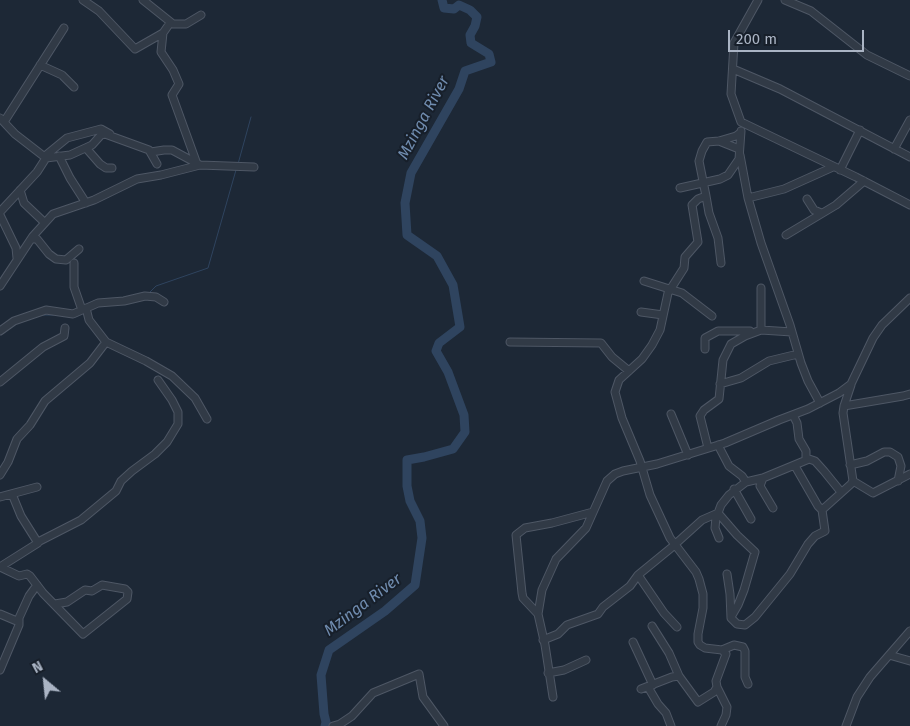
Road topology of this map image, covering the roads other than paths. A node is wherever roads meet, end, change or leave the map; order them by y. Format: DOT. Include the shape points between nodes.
graph roads {
  1 [pos="83,0"];
  2 [pos="143,0"];
  3 [pos="758,0"];
  4 [pos="785,0"];
  5 [pos="201,15"];
  6 [pos="170,23"];
  7 [pos="64,28"];
  8 [pos="163,33"];
  9 [pos="148,42"];
  10 [pos="160,50"];
  11 [pos="40,65"];
  12 [pos="733,69"];
  13 [pos="910,76"];
  14 [pos="74,87"];
  15 [pos="2,120"];
  16 [pos="910,120"];
  17 [pos="741,122"];
  18 [pos="860,130"];
  19 [pos="740,133"];
  20 [pos="112,137"];
  21 [pos="719,141"];
  22 [pos="86,148"];
  23 [pos="894,149"];
  24 [pos="151,152"];
  25 [pos="738,153"];
  26 [pos="59,156"];
  27 [pos="45,157"];
  28 [pos="910,157"];
  29 [pos="157,164"];
  30 [pos="199,164"];
  31 [pos="254,166"];
  32 [pos="112,168"];
  33 [pos="836,168"];
  34 [pos="728,175"];
  35 [pos="744,177"];
  36 [pos="864,181"];
  37 [pos="704,183"];
  38 [pos="680,188"];
  39 [pos="20,190"];
  40 [pos="706,196"];
  41 [pos="748,198"];
  42 [pos="807,199"];
  43 [pos="86,203"];
  44 [pos="910,205"];
  45 [pos="821,213"];
  46 [pos="0,214"];
  47 [pos="44,222"];
  48 [pos="786,235"];
  49 [pos="31,239"];
  50 [pos="79,249"];
  51 [pos="17,258"];
  52 [pos="74,263"];
  53 [pos="721,263"];
  54 [pos="644,281"];
  55 [pos="0,286"];
  56 [pos="670,288"];
  57 [pos="761,288"];
  58 [pos="910,298"];
  59 [pos="164,302"];
  60 [pos="84,309"];
  61 [pos="641,312"];
  62 [pos="663,315"];
  63 [pos="712,316"];
  64 [pos="65,328"];
  65 [pos="0,331"];
  66 [pos="760,331"];
  67 [pos="792,332"];
  68 [pos="106,342"];
  69 [pos="510,342"];
  70 [pos="705,349"];
  71 [pos="798,354"];
  72 [pos="629,371"];
  73 [pos="158,380"];
  74 [pos="0,382"];
  75 [pos="720,384"];
  76 [pos="851,384"];
  77 [pos="910,394"];
  78 [pos="820,404"];
  79 [pos="844,406"];
  80 [pos="671,414"];
  81 [pos="793,415"];
  82 [pos="207,419"];
  83 [pos="718,445"];
  84 [pos="708,448"];
  85 [pos="688,455"];
  86 [pos="806,460"];
  87 [pos="850,465"];
  88 [pos="794,466"];
  89 [pos="642,467"];
  90 [pos="910,474"];
  91 [pos="0,475"];
  92 [pos="763,478"];
  93 [pos="853,481"];
  94 [pos="898,481"];
  95 [pos="746,482"];
  96 [pos="37,487"];
  97 [pos="734,489"];
  98 [pos="841,492"];
  99 [pos="12,494"];
  100 [pos="0,497"];
  101 [pos="773,508"];
  102 [pos="822,510"];
  103 [pos="593,512"];
  104 [pos="718,512"];
  105 [pos="751,519"];
  106 [pos="719,538"];
  107 [pos="38,542"];
  108 [pos="674,545"];
  109 [pos="0,567"];
  110 [pos="638,574"];
  111 [pos="727,574"];
  112 [pos="37,585"];
  113 [pos="56,604"];
  114 [pos="0,614"];
  115 [pos="538,614"];
  116 [pos="731,618"];
  117 [pos="19,622"];
  118 [pos="652,626"];
  119 [pos="677,627"];
  120 [pos="910,630"];
  121 [pos="910,634"];
  122 [pos="543,640"];
  123 [pos="633,642"];
  124 [pos="900,642"];
  125 [pos="722,650"];
  126 [pos="889,655"];
  127 [pos="586,660"];
  128 [pos="910,661"];
  129 [pos="0,670"];
  130 [pos="548,673"];
  131 [pos="680,676"];
  132 [pos="748,684"];
  133 [pos="647,687"];
  134 [pos="717,687"];
  135 [pos="553,697"];
  136 [pos="334,726"];
  137 [pos="444,726"];
  138 [pos="671,726"];
  139 [pos="721,726"];
  140 [pos="846,726"];
  1 -- 9 [label="street" via="102,14 133,48"];
  2 -- 6 [label="street"];
  3 -- 12 [label="street" via="734,43"];
  4 -- 13 [label="street" via="810,11 867,55"];
  5 -- 6 [label="street" via="186,24"];
  6 -- 8 [label="street"];
  7 -- 11 [label="street"];
  8 -- 9 [label="street"];
  8 -- 10 [label="street"];
  9 -- 10 [label="street"];
  10 -- 30 [label="street" via="178,84 172,95"];
  11 -- 14 [label="street" via="62,75"];
  11 -- 15 [label="street"];
  12 -- 17 [label="street" via="731,94"];
  12 -- 18 [label="street"];
  15 -- 27 [label="street"];
  16 -- 23 [label="street"];
  17 -- 19 [label="street"];
  17 -- 33 [label="street"];
  18 -- 23 [label="street"];
  18 -- 33 [label="street"];
  19 -- 21 [label="street"];
  19 -- 25 [label="street"];
  20 -- 22 [label="street" via="102,135"];
  20 -- 24 [label="street"];
  20 -- 27 [label="street" via="100,129 67,138"];
  21 -- 25 [label="street"];
  21 -- 37 [label="street" via="707,142 702,151 699,161"];
  22 -- 26 [label="street"];
  22 -- 32 [label="street" via="100,164"];
  23 -- 28 [label="street"];
  24 -- 29 [label="street"];
  24 -- 30 [label="street" via="172,150"];
  25 -- 34 [label="street"];
  25 -- 35 [label="street"];
  26 -- 27 [label="street"];
  26 -- 43 [label="street"];
  27 -- 39 [label="street" via="42,167"];
  30 -- 31 [label="street"];
  30 -- 43 [label="street" via="136,179"];
  33 -- 36 [label="street"];
  33 -- 41 [label="street" via="784,189"];
  34 -- 35 [label="street"];
  34 -- 37 [label="street"];
  35 -- 41 [label="street"];
  36 -- 44 [label="street"];
  36 -- 45 [label="street" via="836,205"];
  37 -- 38 [label="street"];
  37 -- 40 [label="street"];
  39 -- 46 [label="street"];
  39 -- 47 [label="street" via="24,203"];
  40 -- 53 [label="street" via="718,238"];
  40 -- 56 [label="street" via="692,205 698,245 687,254 684,268"];
  41 -- 67 [label="street"];
  42 -- 45 [label="street" via="814,210"];
  43 -- 47 [label="street" via="57,212"];
  45 -- 48 [label="street"];
  46 -- 51 [label="street" via="16,248"];
  47 -- 49 [label="street"];
  49 -- 50 [label="street" via="37,239 56,258 66,260"];
  49 -- 51 [label="street"];
  51 -- 55 [label="street"];
  52 -- 60 [label="street" via="74,290"];
  54 -- 56 [label="street"];
  56 -- 62 [label="street"];
  56 -- 63 [label="street" via="688,296"];
  57 -- 66 [label="street"];
  58 -- 76 [label="street" via="873,338"];
  59 -- 60 [label="street" via="145,296 124,302 98,303"];
  60 -- 65 [label="street" via="72,314 50,310 35,313 6,325"];
  60 -- 68 [label="street" via="88,320"];
  61 -- 62 [label="street"];
  62 -- 72 [label="street" via="652,345"];
  64 -- 74 [label="street" via="64,336 43,347"];
  66 -- 67 [label="street"];
  66 -- 70 [label="street" via="718,331 705,338"];
  66 -- 75 [label="street" via="735,340 728,348"];
  67 -- 71 [label="street"];
  68 -- 82 [label="street" via="172,376 195,398"];
  68 -- 91 [label="street" via="90,363 45,401 17,439"];
  69 -- 72 [label="street" via="601,343"];
  71 -- 75 [label="street" via="769,361 740,378"];
  71 -- 78 [label="street"];
  72 -- 89 [label="street" via="617,384 616,396"];
  73 -- 107 [label="street" via="178,412 178,424 167,442 81,520"];
  75 -- 84 [label="street" via="719,399 700,416"];
  76 -- 78 [label="street"];
  76 -- 79 [label="street"];
  77 -- 79 [label="street"];
  78 -- 81 [label="street"];
  79 -- 87 [label="street"];
  80 -- 85 [label="street"];
  81 -- 83 [label="street"];
  81 -- 86 [label="street"];
  83 -- 84 [label="street"];
  83 -- 95 [label="street" via="729,466"];
  84 -- 85 [label="street"];
  85 -- 89 [label="street"];
  86 -- 88 [label="street"];
  86 -- 98 [label="street" via="814,461"];
  87 -- 93 [label="street"];
  87 -- 94 [label="street" via="890,452 898,457 901,466"];
  88 -- 92 [label="street"];
  88 -- 102 [label="street"];
  89 -- 103 [label="street" via="623,470 611,477"];
  89 -- 108 [label="street" via="650,495"];
  90 -- 94 [label="street"];
  92 -- 95 [label="street"];
  92 -- 101 [label="street" via="761,490"];
  93 -- 94 [label="street" via="873,493"];
  93 -- 98 [label="street"];
  95 -- 97 [label="street"];
  96 -- 99 [label="street"];
  97 -- 104 [label="street"];
  97 -- 105 [label="street"];
  98 -- 102 [label="street"];
  99 -- 100 [label="street"];
  99 -- 107 [label="street" via="21,516"];
  102 -- 116 [label="street" via="825,531 808,544 790,574 754,618 741,626"];
  103 -- 115 [label="street" via="586,528 556,560 542,590"];
  103 -- 115 [label="street" via="525,528 516,535 522,593"];
  104 -- 106 [label="street" via="715,528"];
  104 -- 108 [label="street" via="702,520"];
  104 -- 116 [label="street" via="755,552 744,590"];
  107 -- 109 [label="street"];
  108 -- 110 [label="street"];
  108 -- 125 [label="street" via="696,572 703,594 698,642 705,648"];
  109 -- 112 [label="street" via="19,576 27,574"];
  110 -- 119 [label="street"];
  110 -- 122 [label="street" via="630,586 598,614 567,625 558,634"];
  111 -- 116 [label="street"];
  112 -- 113 [label="street"];
  112 -- 117 [label="street"];
  113 -- 113 [label="street" via="83,634 126,599 128,593 102,585"];
  114 -- 117 [label="street"];
  115 -- 122 [label="street"];
  117 -- 129 [label="street"];
  118 -- 131 [label="street"];
  120 -- 124 [label="street"];
  121 -- 124 [label="street"];
  122 -- 130 [label="street"];
  123 -- 133 [label="street"];
  124 -- 126 [label="street"];
  125 -- 132 [label="street" via="734,645 743,647"];
  125 -- 134 [label="street" via="726,655 717,677"];
  126 -- 128 [label="street"];
  126 -- 140 [label="street" via="857,696"];
  127 -- 130 [label="street"];
  130 -- 135 [label="street"];
  131 -- 133 [label="street"];
  131 -- 134 [label="street" via="698,702"];
  133 -- 138 [label="street" via="666,713"];
  134 -- 139 [label="street" via="727,707"];
  136 -- 137 [label="street" via="352,716 373,693 419,674 423,697"];
}
